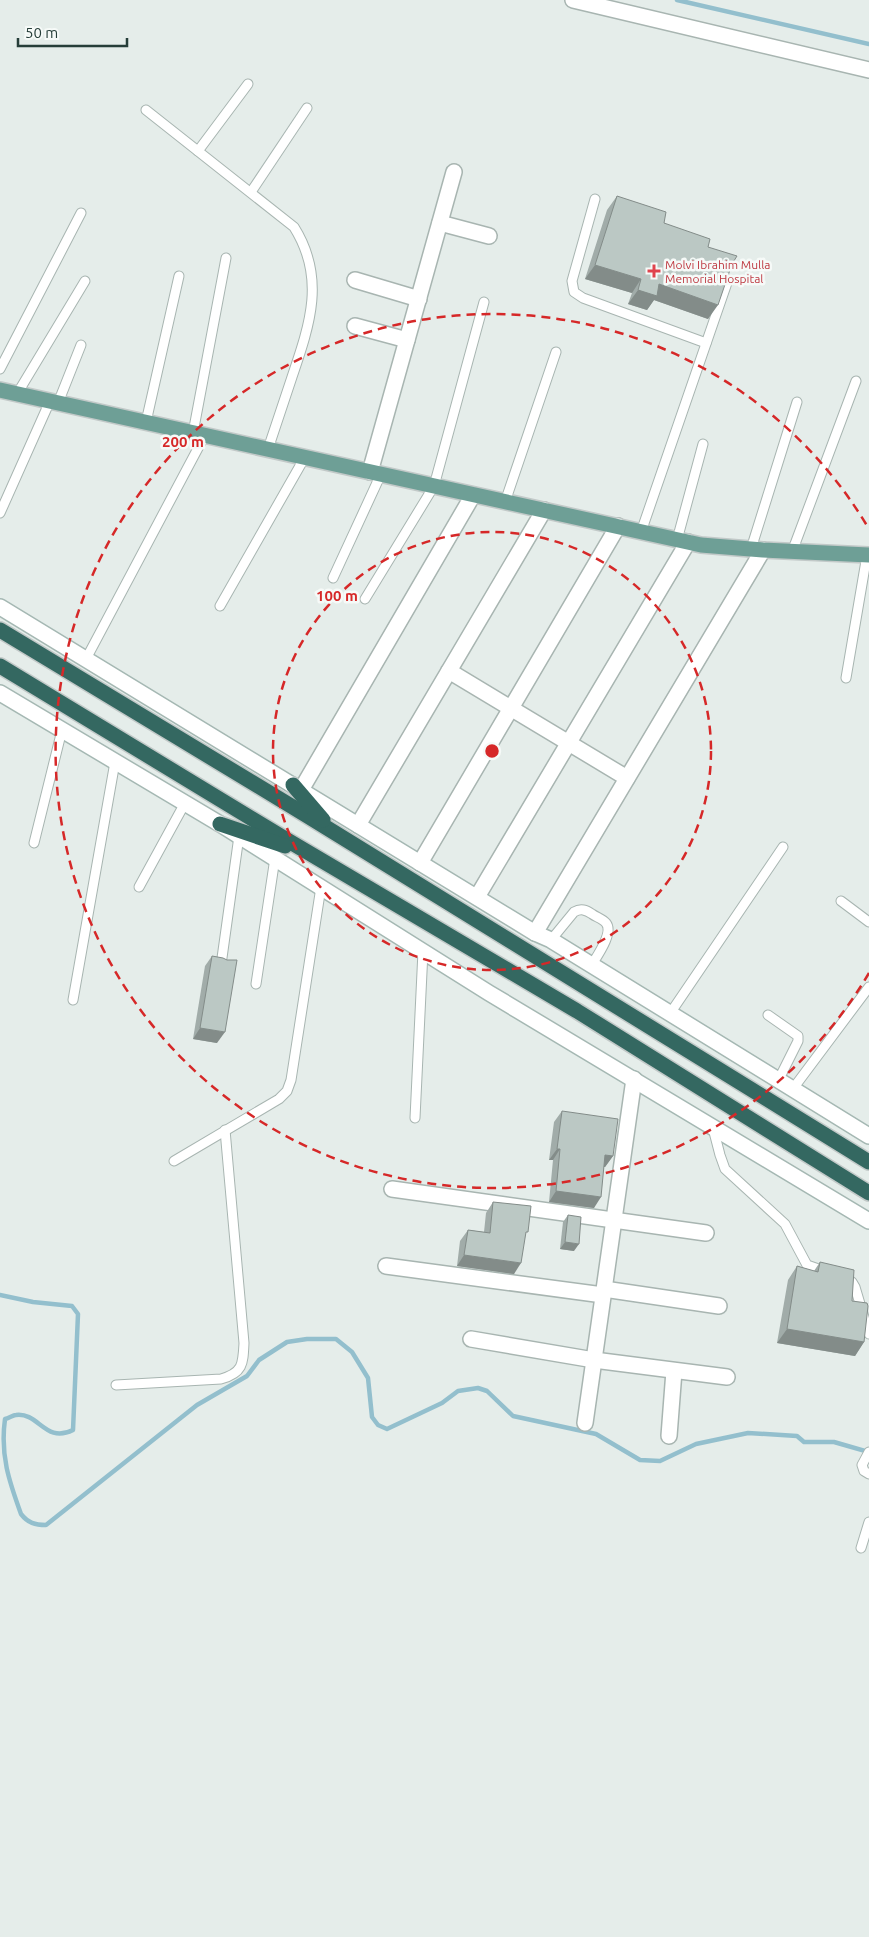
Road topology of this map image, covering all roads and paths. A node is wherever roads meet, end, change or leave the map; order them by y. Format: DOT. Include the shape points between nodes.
graph roads {
  1 [pos="573,0"];
  2 [pos="869,70"];
  3 [pos="248,84"];
  4 [pos="307,108"];
  5 [pos="146,110"];
  6 [pos="198,151"];
  7 [pos="454,172"];
  8 [pos="251,192"];
  9 [pos="595,199"];
  10 [pos="81,213"];
  11 [pos="440,223"];
  12 [pos="489,236"];
  13 [pos="226,258"];
  14 [pos="179,276"];
  15 [pos="354,280"];
  16 [pos="728,280"];
  17 [pos="86,281"];
  18 [pos="419,299"];
  19 [pos="484,302"];
  20 [pos="354,326"];
  21 [pos="407,340"];
  22 [pos="706,344"];
  23 [pos="81,345"];
  24 [pos="556,352"];
  25 [pos="0,370"];
  26 [pos="856,382"];
  27 [pos="0,390"];
  28 [pos="18,394"];
  29 [pos="54,402"];
  30 [pos="797,402"];
  31 [pos="146,422"];
  32 [pos="199,434"];
  33 [pos="703,444"];
  34 [pos="268,449"];
  35 [pos="305,458"];
  36 [pos="376,473"];
  37 [pos="434,486"];
  38 [pos="473,494"];
  39 [pos="505,502"];
  40 [pos="544,510"];
  41 [pos="0,513"];
  42 [pos="618,526"];
  43 [pos="641,532"];
  44 [pos="683,541"];
  45 [pos="757,550"];
  46 [pos="792,552"];
  47 [pos="868,555"];
  48 [pos="333,578"];
  49 [pos="365,599"];
  50 [pos="220,606"];
  51 [pos="0,607"];
  52 [pos="0,630"];
  53 [pos="86,659"];
  54 [pos="0,666"];
  55 [pos="449,671"];
  56 [pos="846,678"];
  57 [pos="0,693"];
  58 [pos="511,708"];
  59 [pos="62,730"];
  60 [pos="568,743"];
  61 [pos="116,762"];
  62 [pos="627,778"];
  63 [pos="297,788"];
  64 [pos="185,803"];
  65 [pos="220,824"];
  66 [pos="358,825"];
  67 [pos="331,830"];
  68 [pos="239,836"];
  69 [pos="34,843"];
  70 [pos="783,847"];
  71 [pos="310,854"];
  72 [pos="275,858"];
  73 [pos="420,863"];
  74 [pos="139,887"];
  75 [pos="321,887"];
  76 [pos="477,897"];
  77 [pos="841,901"];
  78 [pos="869,922"];
  79 [pos="535,933"];
  80 [pos="551,940"];
  81 [pos="423,951"];
  82 [pos="221,965"];
  83 [pos="591,966"];
  84 [pos="256,984"];
  85 [pos="869,987"];
  86 [pos="73,1000"];
  87 [pos="670,1014"];
  88 [pos="768,1015"];
  89 [pos="634,1079"];
  90 [pos="778,1081"];
  91 [pos="792,1090"];
  92 [pos="414,1118"];
  93 [pos="713,1127"];
  94 [pos="225,1130"];
  95 [pos="869,1136"];
  96 [pos="174,1161"];
  97 [pos="869,1162"];
  98 [pos="392,1189"];
  99 [pos="869,1193"];
  100 [pos="614,1219"];
  101 [pos="869,1221"];
  102 [pos="706,1233"];
  103 [pos="386,1266"];
  104 [pos="604,1292"];
  105 [pos="719,1306"];
  106 [pos="869,1334"];
  107 [pos="471,1339"];
  108 [pos="594,1360"];
  109 [pos="674,1371"];
  110 [pos="727,1377"];
  111 [pos="116,1385"];
  112 [pos="585,1423"];
  113 [pos="669,1436"];
  114 [pos="869,1452"];
  115 [pos="869,1474"];
  116 [pos="869,1522"];
  117 [pos="861,1548"];
  1 -- 2 [label="street"];
  3 -- 6 [label="lane"];
  4 -- 8 [label="lane"];
  5 -- 6 [label="lane"];
  6 -- 8 [label="lane"];
  7 -- 11 [label="street"];
  8 -- 34 [label="lane" via="294,227 310,264 312,287 308,329"];
  9 -- 22 [label="lane" via="572,281 574,292"];
  10 -- 25 [label="lane"];
  11 -- 12 [label="street"];
  11 -- 18 [label="street"];
  13 -- 32 [label="lane"];
  14 -- 31 [label="lane"];
  15 -- 18 [label="street"];
  16 -- 22 [label="lane"];
  17 -- 28 [label="lane"];
  18 -- 21 [label="street"];
  19 -- 37 [label="lane"];
  20 -- 21 [label="street"];
  21 -- 36 [label="street"];
  22 -- 43 [label="lane"];
  23 -- 29 [label="lane"];
  24 -- 39 [label="lane"];
  26 -- 46 [label="lane"];
  27 -- 28 [label="main road"];
  28 -- 29 [label="main road"];
  29 -- 31 [label="main road"];
  29 -- 41 [label="lane"];
  30 -- 45 [label="lane"];
  31 -- 32 [label="main road"];
  32 -- 34 [label="main road"];
  32 -- 53 [label="lane"];
  33 -- 44 [label="lane"];
  34 -- 35 [label="main road"];
  35 -- 36 [label="main road"];
  35 -- 50 [label="lane"];
  36 -- 37 [label="main road"];
  36 -- 48 [label="lane"];
  37 -- 38 [label="main road"];
  37 -- 49 [label="lane"];
  38 -- 39 [label="main road"];
  38 -- 63 [label="street"];
  39 -- 40 [label="main road"];
  40 -- 42 [label="main road"];
  40 -- 55 [label="street"];
  42 -- 43 [label="main road"];
  42 -- 58 [label="street"];
  43 -- 44 [label="main road"];
  44 -- 45 [label="main road"];
  44 -- 60 [label="street"];
  45 -- 46 [label="main road"];
  45 -- 62 [label="street"];
  46 -- 47 [label="main road"];
  47 -- 56 [label="lane"];
  51 -- 53 [label="street"];
  52 -- 67 [label="highway"];
  53 -- 63 [label="street"];
  54 -- 71 [label="highway"];
  55 -- 58 [label="street"];
  55 -- 66 [label="street"];
  57 -- 59 [label="street"];
  58 -- 60 [label="street"];
  58 -- 73 [label="street"];
  59 -- 61 [label="street"];
  59 -- 69 [label="lane"];
  60 -- 62 [label="street"];
  60 -- 76 [label="street"];
  61 -- 64 [label="street"];
  61 -- 86 [label="lane"];
  62 -- 79 [label="street"];
  63 -- 66 [label="street"];
  63 -- 67 [label="highway"];
  64 -- 65 [label="street"];
  64 -- 74 [label="lane"];
  65 -- 68 [label="street"];
  65 -- 71 [label="highway"];
  66 -- 73 [label="street"];
  67 -- 97 [label="highway"];
  68 -- 72 [label="street"];
  68 -- 82 [label="lane"];
  70 -- 87 [label="lane"];
  71 -- 99 [label="highway" via="577,1011"];
  72 -- 75 [label="street"];
  72 -- 84 [label="lane"];
  73 -- 76 [label="street"];
  75 -- 81 [label="street"];
  75 -- 94 [label="lane" via="287,1091"];
  76 -- 79 [label="street"];
  77 -- 78 [label="lane"];
  79 -- 80 [label="street"];
  80 -- 83 [label="street"];
  80 -- 83 [label="lane" via="578,910 585,910 605,922 608,935"];
  81 -- 89 [label="street"];
  81 -- 92 [label="lane"];
  83 -- 87 [label="street"];
  85 -- 91 [label="lane"];
  87 -- 90 [label="street"];
  88 -- 90 [label="lane" via="798,1036"];
  89 -- 93 [label="street"];
  89 -- 100 [label="street"];
  90 -- 91 [label="street"];
  91 -- 95 [label="street"];
  93 -- 101 [label="street"];
  93 -- 106 [label="lane" via="725,1169 785,1224 807,1265 852,1282"];
  94 -- 96 [label="lane"];
  94 -- 111 [label="lane" via="244,1343 240,1368 233,1376 220,1379"];
  98 -- 100 [label="street"];
  100 -- 102 [label="street"];
  100 -- 104 [label="street"];
  103 -- 104 [label="street"];
  104 -- 105 [label="street"];
  104 -- 108 [label="street"];
  107 -- 108 [label="street"];
  108 -- 109 [label="street"];
  108 -- 112 [label="street"];
  109 -- 110 [label="street"];
  109 -- 113 [label="street"];
  114 -- 115 [label="lane" via="862,1468"];
  116 -- 117 [label="lane"];
}
